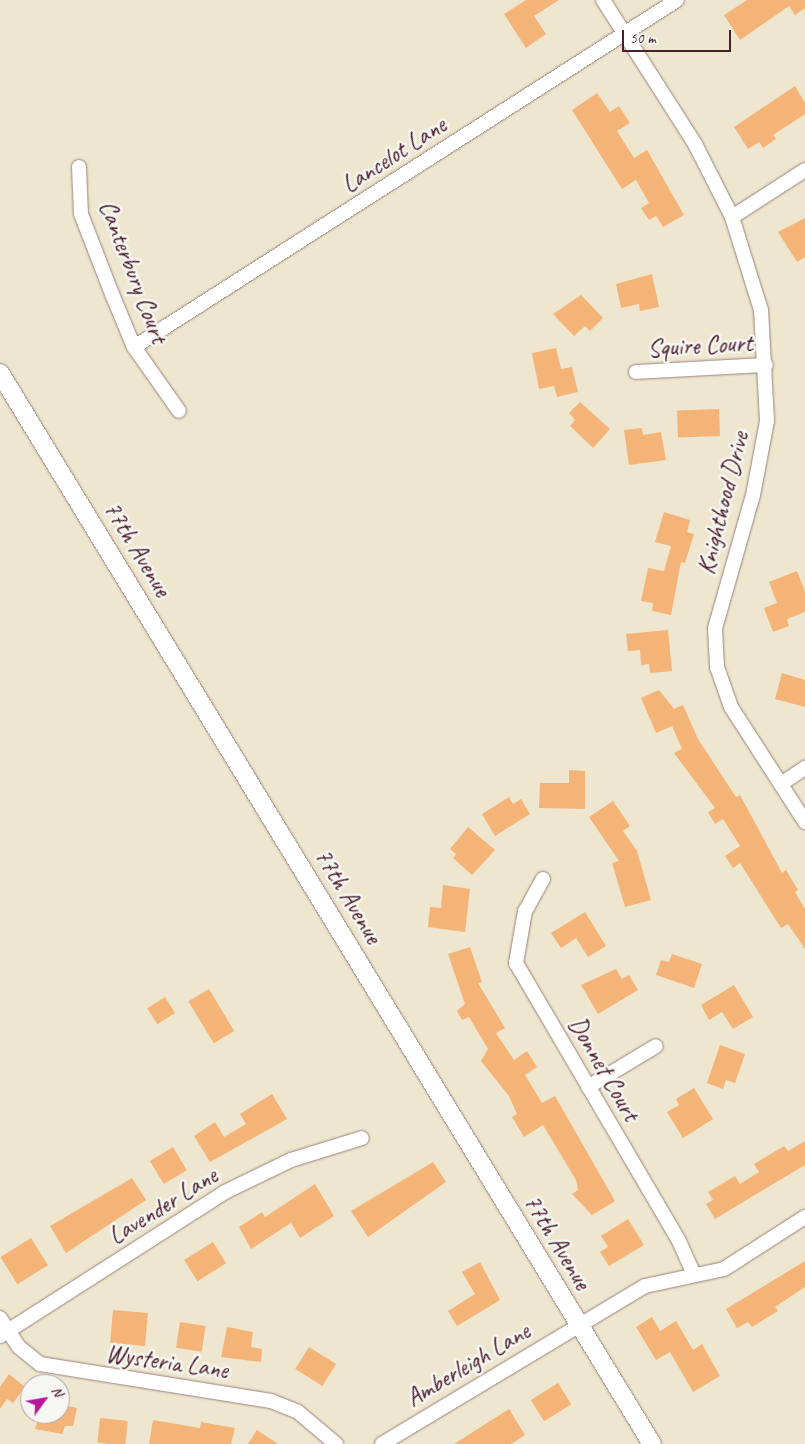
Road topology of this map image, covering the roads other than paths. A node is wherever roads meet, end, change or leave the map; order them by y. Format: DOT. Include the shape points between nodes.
graph roads {
  1 [pos="603,0"];
  2 [pos="677,0"];
  3 [pos="624,34"];
  4 [pos="79,168"];
  5 [pos="805,170"];
  6 [pos="732,217"];
  7 [pos="134,347"];
  8 [pos="766,365"];
  9 [pos="636,372"];
  10 [pos="0,373"];
  11 [pos="179,411"];
  12 [pos="805,768"];
  13 [pos="781,784"];
  14 [pos="805,822"];
  15 [pos="542,880"];
  16 [pos="656,1046"];
  17 [pos="588,1087"];
  18 [pos="362,1138"];
  19 [pos="805,1217"];
  20 [pos="694,1275"];
  21 [pos="0,1318"];
  22 [pos="578,1325"];
  23 [pos="4,1334"];
  24 [pos="336,1444"];
  25 [pos="382,1444"];
  26 [pos="652,1444"];
  1 -- 3 [label="street, Knighthood Drive"];
  2 -- 3 [label="street, Lancelot Lane"];
  3 -- 6 [label="street, Knighthood Drive" via="695,144"];
  3 -- 7 [label="street, Lancelot Lane"];
  4 -- 7 [label="street, Canterbury Court" via="81,214"];
  5 -- 6 [label="street"];
  6 -- 8 [label="street, Knighthood Drive" via="761,310"];
  7 -- 11 [label="street, Canterbury Court"];
  8 -- 9 [label="street, Squire Court"];
  8 -- 13 [label="street, Knighthood Drive" via="767,421 753,495 715,628 717,667 731,707"];
  10 -- 22 [label="street, 77th Avenue"];
  12 -- 13 [label="street"];
  13 -- 14 [label="street, Knighthood Drive"];
  15 -- 17 [label="street, Donnet Court" via="526,911 516,963"];
  16 -- 17 [label="street"];
  17 -- 20 [label="street, Donnet Court" via="679,1242"];
  18 -- 23 [label="street, Lavender Lane" via="291,1160 233,1188"];
  19 -- 20 [label="street, Amberleigh Lane" via="724,1269"];
  20 -- 22 [label="street, Amberleigh Lane" via="645,1286"];
  21 -- 23 [label="street, Wysteria Lane"];
  22 -- 25 [label="street, Amberleigh Lane"];
  22 -- 26 [label="street, 77th Avenue"];
  23 -- 24 [label="street, Wysteria Lane" via="49,1367 272,1401 298,1412"];
}
